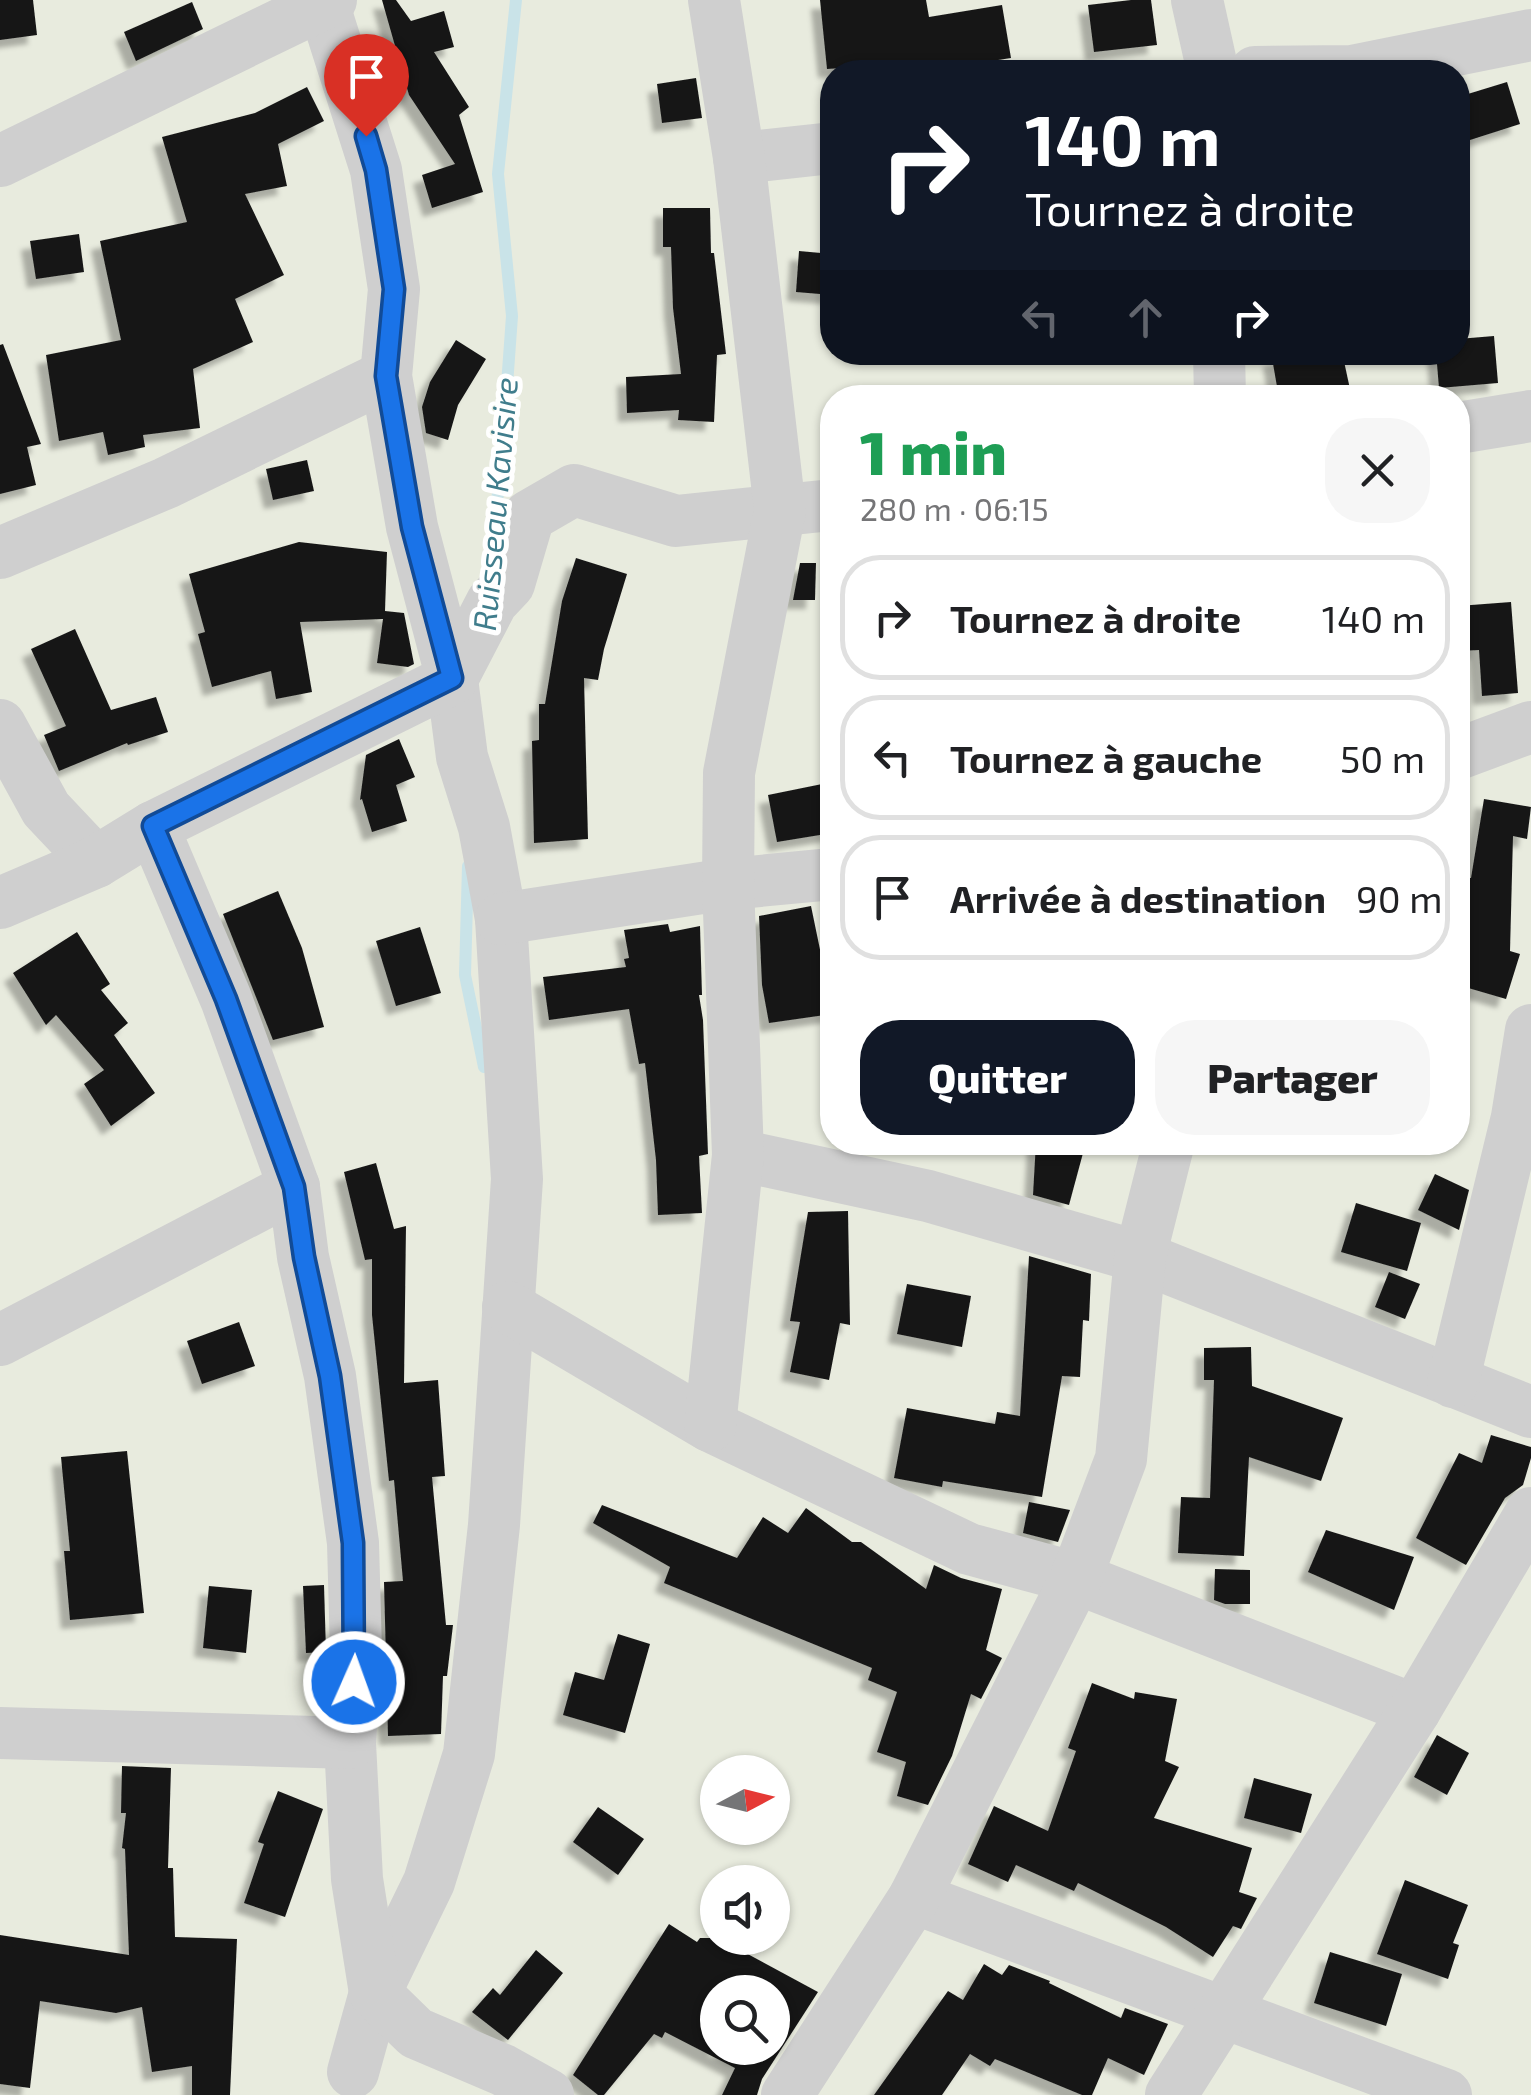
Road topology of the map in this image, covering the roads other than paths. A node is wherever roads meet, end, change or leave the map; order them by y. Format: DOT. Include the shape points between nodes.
graph roads {
  1 [pos="714,0"];
  2 [pos="1197,0"];
  3 [pos="326,1"];
  4 [pos="1531,36"];
  5 [pos="1210,60"];
  6 [pos="1408,60"];
  7 [pos="820,149"];
  8 [pos="738,158"];
  9 [pos="0,161"];
  10 [pos="386,376"];
  11 [pos="1531,416"];
  12 [pos="1470,426"];
  13 [pos="820,506"];
  14 [pos="780,510"];
  15 [pos="0,553"];
  16 [pos="472,639"];
  17 [pos="0,725"];
  18 [pos="1531,727"];
  19 [pos="1470,750"];
  20 [pos="153,826"];
  21 [pos="96,862"];
  22 [pos="820,875"];
  23 [pos="728,884"];
  24 [pos="0,904"];
  25 [pos="501,919"];
  26 [pos="1531,1030"];
  27 [pos="738,1155"];
  28 [pos="1165,1155"];
  29 [pos="294,1187"];
  30 [pos="1140,1257"];
  31 [pos="508,1308"];
  32 [pos="0,1340"];
  33 [pos="1453,1382"];
  34 [pos="1531,1412"];
  35 [pos="710,1426"];
  36 [pos="1531,1513"];
  37 [pos="1076,1578"];
  38 [pos="1415,1710"];
  39 [pos="0,1733"];
  40 [pos="350,1743"];
  41 [pos="914,1898"];
  42 [pos="375,1994"];
  43 [pos="1224,2011"];
  44 [pos="352,2072"];
  45 [pos="548,2095"];
  46 [pos="787,2095"];
  47 [pos="1171,2095"];
  48 [pos="1446,2095"];
  1 -- 8 [label="street"];
  2 -- 5 [label="street"];
  3 -- 9 [label="street"];
  3 -- 10 [label="street" via="376,170 394,289"];
  4 -- 6 [label="street"];
  7 -- 8 [label="street"];
  8 -- 14 [label="street"];
  10 -- 15 [label="street" via="166,484"];
  10 -- 16 [label="street" via="412,527"];
  11 -- 12 [label="street"];
  13 -- 14 [label="street"];
  14 -- 16 [label="street" via="676,522 574,490 528,516 509,584"];
  14 -- 23 [label="street" via="730,772"];
  16 -- 20 [label="street"];
  16 -- 25 [label="street" via="462,757 484,827"];
  17 -- 21 [label="street" via="46,808"];
  18 -- 19 [label="street"];
  20 -- 21 [label="street"];
  20 -- 29 [label="street" via="226,999"];
  21 -- 24 [label="street"];
  22 -- 23 [label="street"];
  23 -- 25 [label="street"];
  23 -- 27 [label="street"];
  25 -- 31 [label="street" via="517,1179"];
  26 -- 33 [label="street"];
  27 -- 30 [label="street" via="928,1196"];
  27 -- 35 [label="street"];
  28 -- 30 [label="street"];
  29 -- 32 [label="street"];
  29 -- 40 [label="street" via="353,1543"];
  30 -- 33 [label="street"];
  30 -- 37 [label="street" via="1122,1459"];
  31 -- 35 [label="street"];
  31 -- 42 [label="street" via="470,1754 429,1882"];
  33 -- 34 [label="street"];
  35 -- 37 [label="street" via="970,1549"];
  36 -- 38 [label="street"];
  37 -- 38 [label="street"];
  37 -- 41 [label="street"];
  38 -- 43 [label="street"];
  39 -- 40 [label="street"];
  40 -- 42 [label="street" via="358,1879"];
  41 -- 43 [label="street"];
  41 -- 46 [label="street"];
  42 -- 44 [label="street"];
  42 -- 45 [label="street" via="416,2034"];
  43 -- 47 [label="street"];
  43 -- 48 [label="street"];
}
